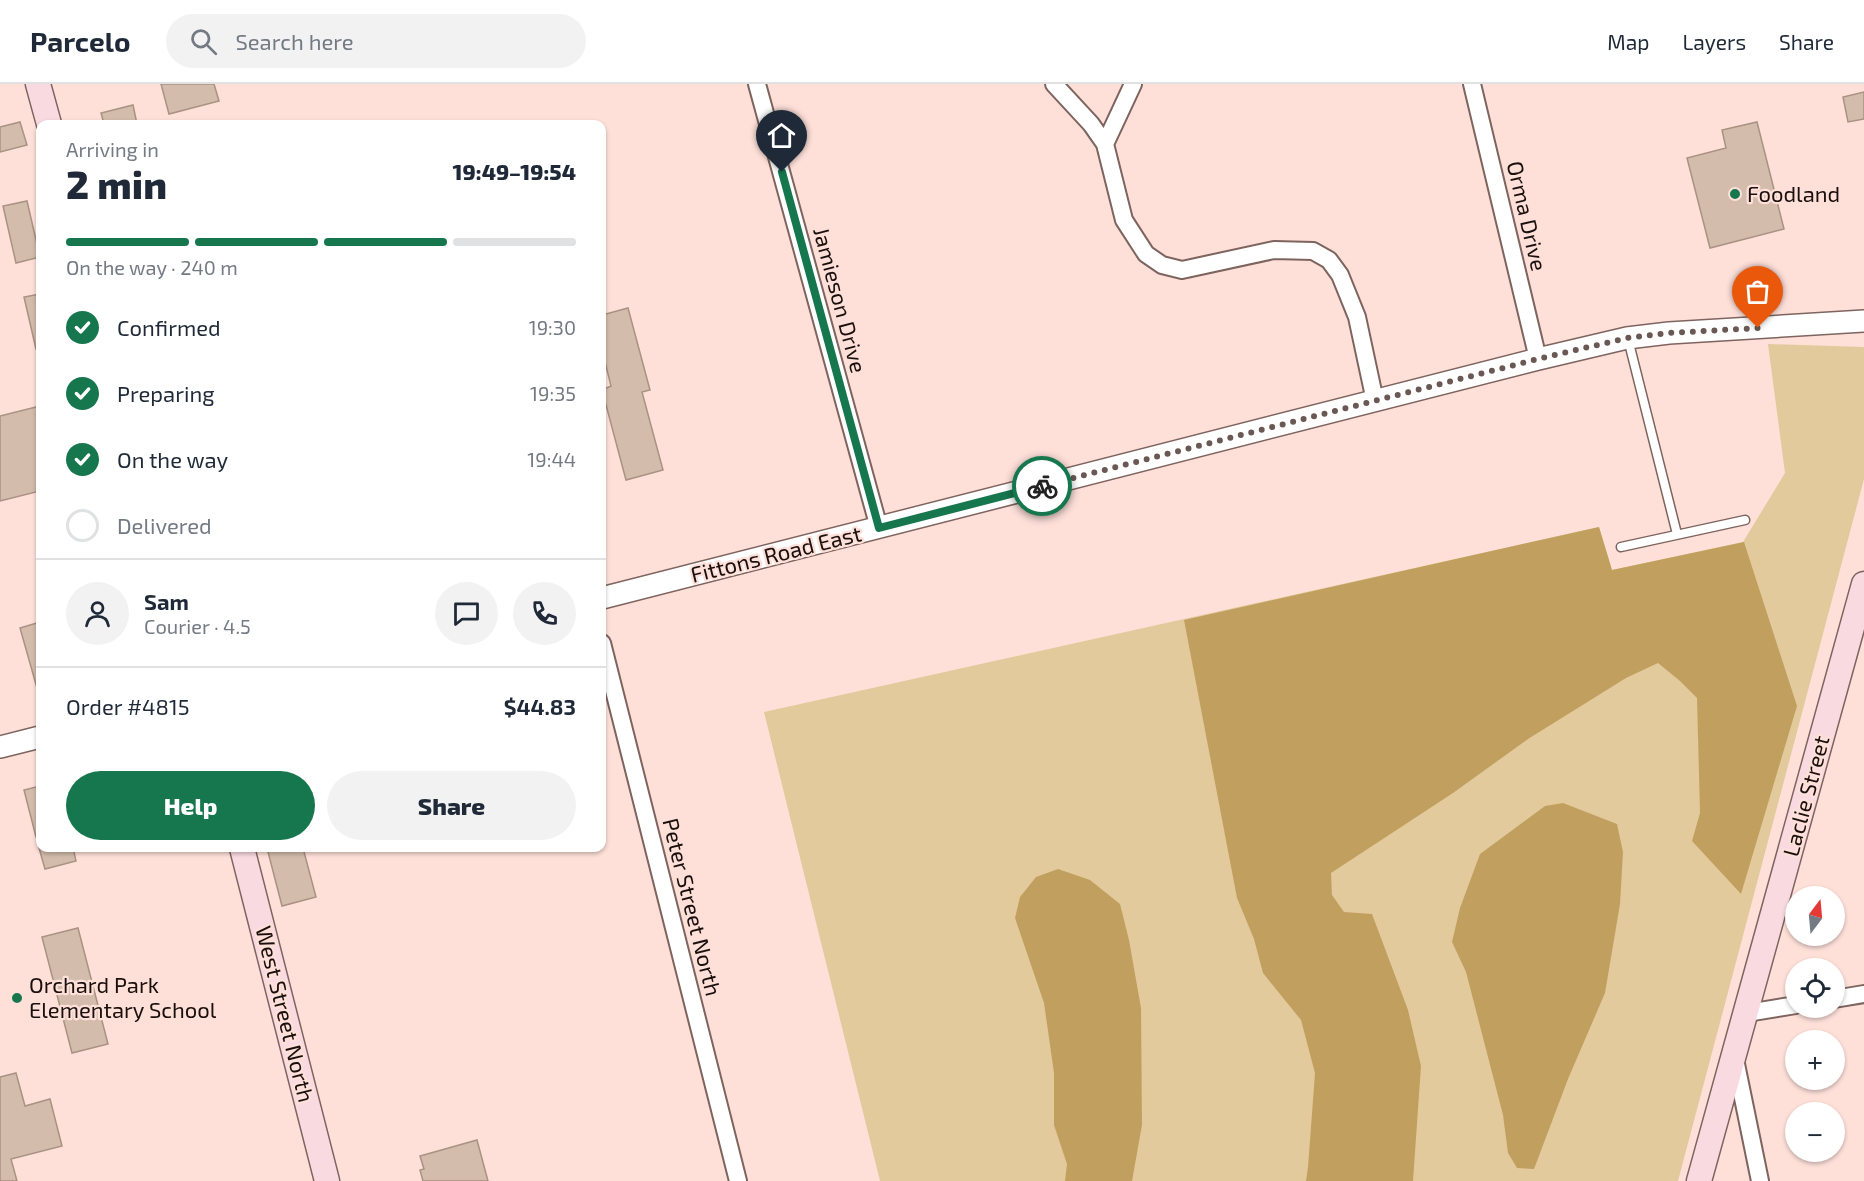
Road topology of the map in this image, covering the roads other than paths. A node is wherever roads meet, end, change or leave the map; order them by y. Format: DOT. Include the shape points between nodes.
graph roads {
  1 [pos="38,84"];
  2 [pos="757,84"];
  3 [pos="1054,84"];
  4 [pos="1133,84"];
  5 [pos="1472,84"];
  6 [pos="48,120"];
  7 [pos="1105,144"];
  8 [pos="1864,321"];
  9 [pos="1627,338"];
  10 [pos="1538,359"];
  11 [pos="1375,401"];
  12 [pos="1745,520"];
  13 [pos="879,528"];
  14 [pos="1677,534"];
  15 [pos="1621,547"];
  16 [pos="1864,584"];
  17 [pos="606,597"];
  18 [pos="606,659"];
  19 [pos="36,737"];
  20 [pos="0,747"];
  21 [pos="243,852"];
  22 [pos="1864,994"];
  23 [pos="1845,997"];
  24 [pos="1785,1007"];
  25 [pos="1747,1013"];
  26 [pos="1735,1059"];
  27 [pos="327,1181"];
  28 [pos="738,1181"];
  29 [pos="1699,1181"];
  30 [pos="1760,1181"];
  1 -- 6 [label="main road"];
  2 -- 13 [label="street, Jamieson Drive"];
  3 -- 7 [label="street"];
  4 -- 7 [label="street"];
  5 -- 10 [label="street, Orma Drive"];
  7 -- 11 [label="street" via="1124,220 1146,254 1162,265 1182,270 1274,250 1313,250 1329,260 1340,275 1357,317"];
  8 -- 9 [label="street, Fittons Road East"];
  9 -- 10 [label="street, Fittons Road East"];
  9 -- 14 [label="lane"];
  10 -- 11 [label="street, Fittons Road East"];
  11 -- 13 [label="street, Fittons Road East"];
  12 -- 14 [label="lane"];
  13 -- 17 [label="street, Fittons Road East"];
  14 -- 15 [label="lane"];
  16 -- 25 [label="main road, Laclie Street"];
  18 -- 28 [label="street, Peter Street North"];
  19 -- 20 [label="street"];
  21 -- 27 [label="main road, West Street North"];
  22 -- 23 [label="street"];
  24 -- 25 [label="street"];
  25 -- 26 [label="main road, Laclie Street"];
  26 -- 29 [label="main road, Laclie Street"];
  26 -- 30 [label="street"];
}
